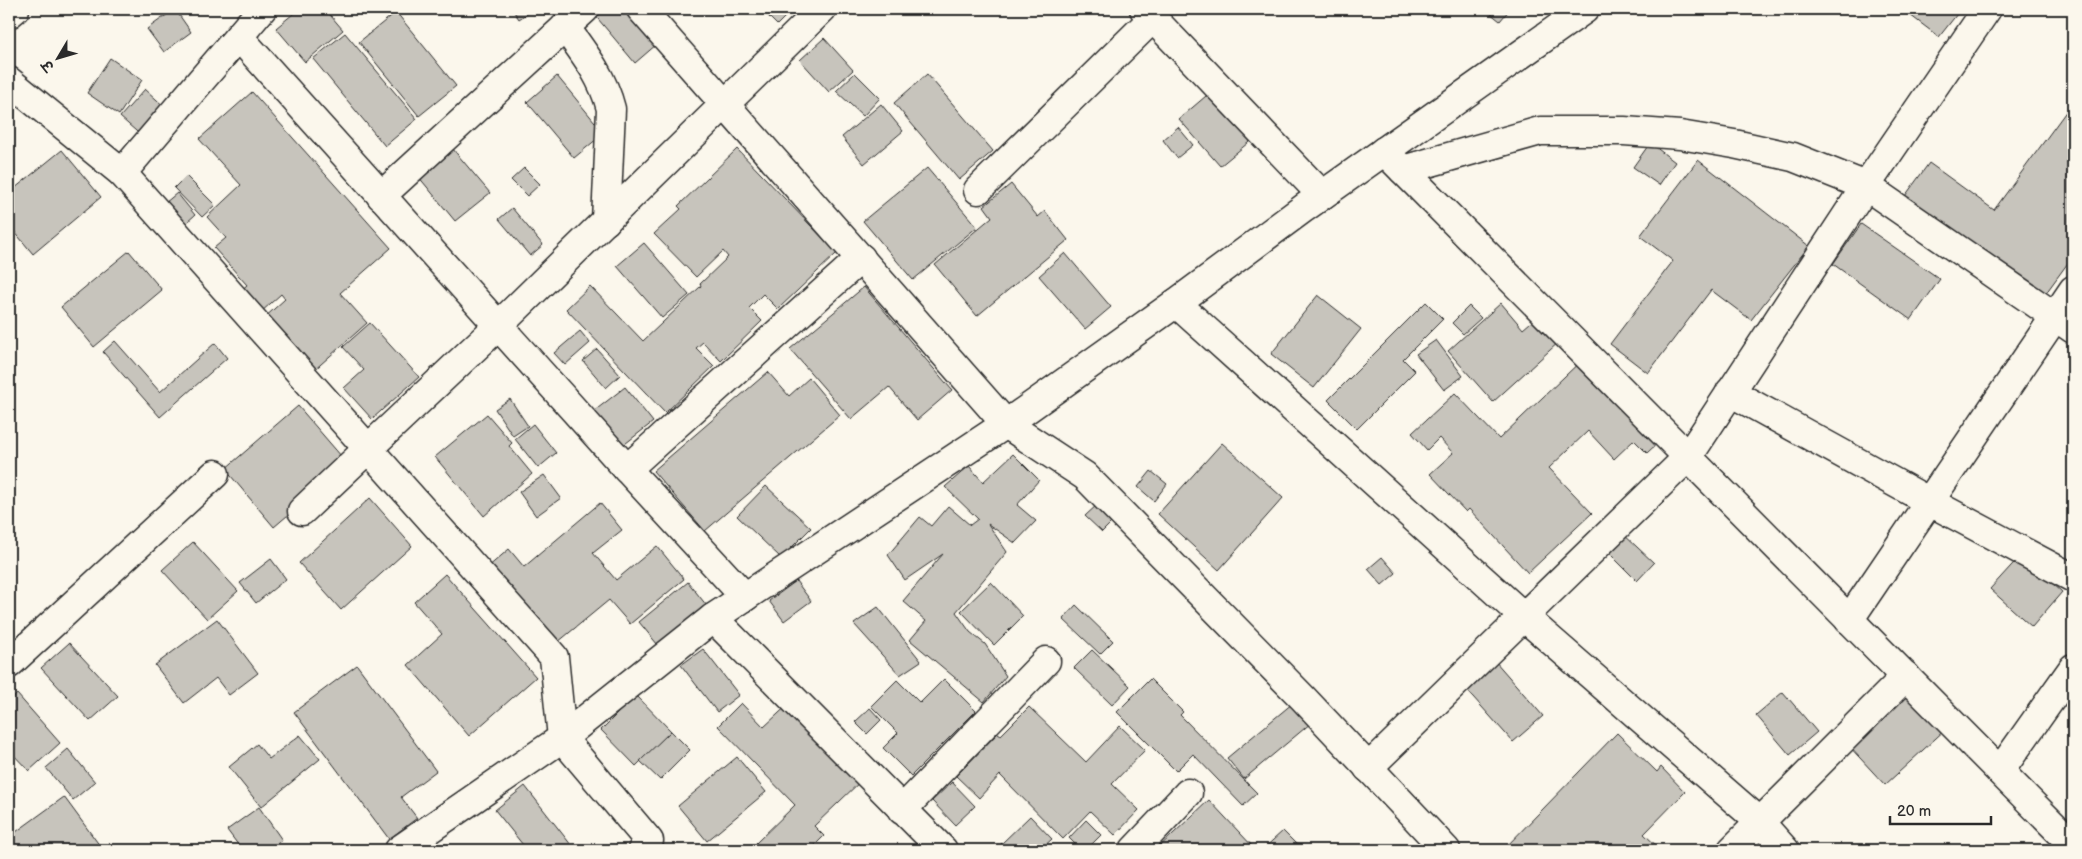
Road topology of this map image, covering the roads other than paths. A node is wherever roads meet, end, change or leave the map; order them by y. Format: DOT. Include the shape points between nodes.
graph roads {
  1 [pos="15,9"];
  2 [pos="262,9"];
  3 [pos="641,9"];
  4 [pos="822,9"];
  5 [pos="1585,9"];
  6 [pos="1986,9"];
  7 [pos="1148,13"];
  8 [pos="9,14"];
  9 [pos="575,18"];
  10 [pos="238,36"];
  11 [pos="9,81"];
  12 [pos="726,105"];
  13 [pos="1384,151"];
  14 [pos="1404,170"];
  15 [pos="122,173"];
  16 [pos="1866,186"];
  17 [pos="978,190"];
  18 [pos="1322,195"];
  19 [pos="381,196"];
  20 [pos="606,221"];
  21 [pos="861,258"];
  22 [pos="2073,290"];
  23 [pos="1176,303"];
  24 [pos="2064,323"];
  25 [pos="498,326"];
  26 [pos="1730,392"];
  27 [pos="1006,424"];
  28 [pos="368,449"];
  29 [pos="1688,457"];
  30 [pos="627,469"];
  31 [pos="215,474"];
  32 [pos="1930,502"];
  33 [pos="302,511"];
  34 [pos="2073,578"];
  35 [pos="745,597"];
  36 [pos="1523,616"];
  37 [pos="713,618"];
  38 [pos="1849,620"];
  39 [pos="1046,661"];
  40 [pos="9,664"];
  41 [pos="2073,668"];
  42 [pos="1906,676"];
  43 [pos="562,738"];
  44 [pos="1368,768"];
  45 [pos="2000,771"];
  46 [pos="1188,793"];
  47 [pos="902,810"];
  48 [pos="1759,821"];
  49 [pos="2073,845"];
  50 [pos="650,847"];
  51 [pos="399,850"];
  52 [pos="942,850"];
  53 [pos="1134,850"];
  54 [pos="1446,850"];
  55 [pos="1732,850"];
  56 [pos="1785,850"];
  1 -- 8 [label="street"];
  2 -- 10 [label="street"];
  3 -- 12 [label="street"];
  4 -- 12 [label="street"];
  5 -- 13 [label="street"];
  6 -- 16 [label="street"];
  7 -- 17 [label="street"];
  7 -- 18 [label="street"];
  9 -- 19 [label="street"];
  9 -- 20 [label="street" via="608,94 611,109"];
  10 -- 15 [label="street"];
  10 -- 19 [label="street"];
  11 -- 15 [label="street"];
  12 -- 20 [label="street"];
  12 -- 21 [label="street"];
  13 -- 14 [label="street"];
  13 -- 18 [label="street"];
  14 -- 16 [label="street" via="1540,131 1624,131 1680,135 1793,157"];
  14 -- 29 [label="street"];
  15 -- 28 [label="street"];
  16 -- 24 [label="street"];
  16 -- 26 [label="street"];
  18 -- 23 [label="street"];
  19 -- 25 [label="street"];
  20 -- 25 [label="street"];
  21 -- 27 [label="street"];
  21 -- 30 [label="street"];
  22 -- 24 [label="street"];
  23 -- 27 [label="street"];
  23 -- 36 [label="street"];
  24 -- 32 [label="street"];
  25 -- 28 [label="street"];
  25 -- 30 [label="street"];
  26 -- 29 [label="street"];
  26 -- 32 [label="street"];
  27 -- 35 [label="street"];
  27 -- 44 [label="street" via="1084,476"];
  28 -- 33 [label="street"];
  28 -- 43 [label="street" via="554,657"];
  29 -- 36 [label="street"];
  29 -- 38 [label="street"];
  30 -- 35 [label="street"];
  31 -- 40 [label="street"];
  32 -- 34 [label="street"];
  32 -- 38 [label="street"];
  35 -- 37 [label="street"];
  36 -- 44 [label="street"];
  36 -- 48 [label="street"];
  37 -- 43 [label="street"];
  37 -- 47 [label="street"];
  38 -- 42 [label="street"];
  39 -- 47 [label="street"];
  41 -- 45 [label="street"];
  42 -- 45 [label="street"];
  42 -- 48 [label="street"];
  43 -- 50 [label="street"];
  43 -- 51 [label="street"];
  44 -- 54 [label="street"];
  45 -- 49 [label="street"];
  46 -- 53 [label="street"];
  47 -- 52 [label="street"];
  48 -- 55 [label="street"];
  48 -- 56 [label="street"];
}
